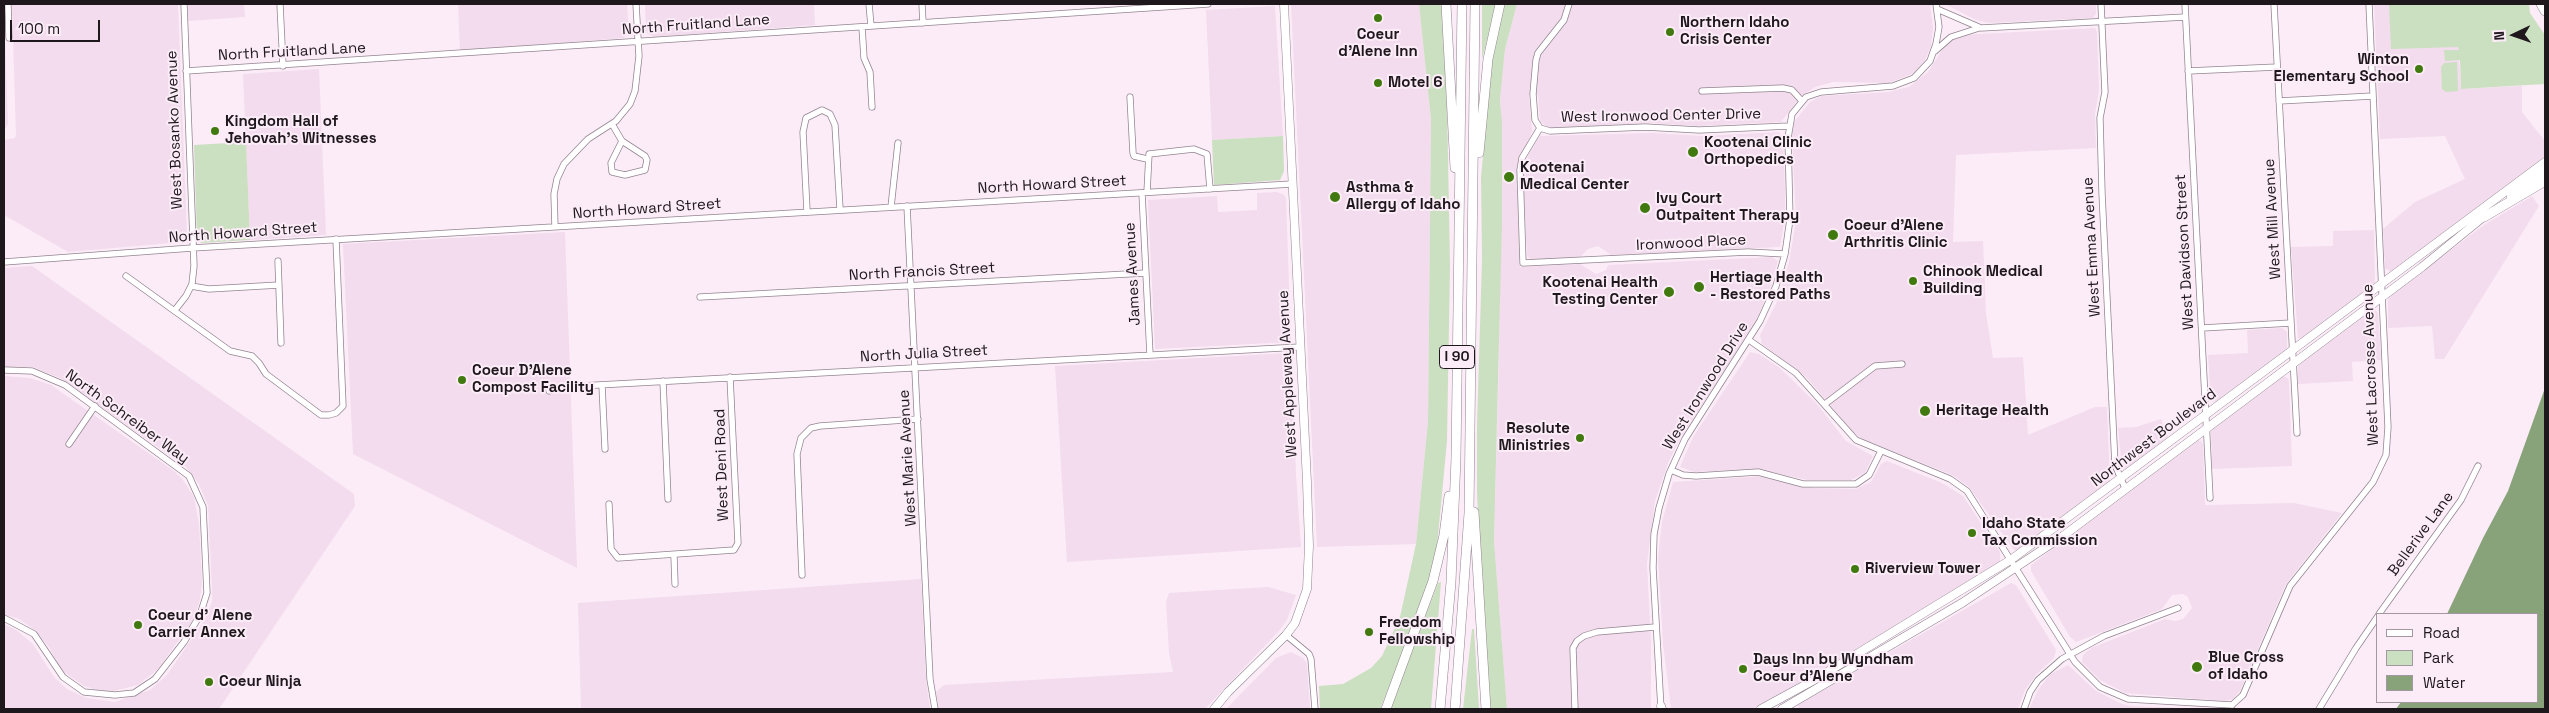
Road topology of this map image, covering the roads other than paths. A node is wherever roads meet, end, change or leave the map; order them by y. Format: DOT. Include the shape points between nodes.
graph roads {
  1 [pos="8,4"];
  2 [pos="184,4"];
  3 [pos="280,4"];
  4 [pos="636,4"];
  5 [pos="869,4"];
  6 [pos="922,4"];
  7 [pos="1208,4"];
  8 [pos="1284,4"];
  9 [pos="1446,4"];
  10 [pos="1462,4"];
  11 [pos="1474,4"];
  12 [pos="1500,4"];
  13 [pos="1569,4"];
  14 [pos="2101,4"];
  15 [pos="2184,4"];
  16 [pos="2274,4"];
  17 [pos="2369,4"];
  18 [pos="2541,4"];
  19 [pos="1182,5"];
  20 [pos="1937,6"];
  21 [pos="1102,7"];
  22 [pos="2545,11"];
  23 [pos="2185,17"];
  24 [pos="2102,22"];
  25 [pos="923,23"];
  26 [pos="871,26"];
  27 [pos="862,27"];
  28 [pos="1981,28"];
  29 [pos="9,38"];
  30 [pos="638,41"];
  31 [pos="1934,54"];
  32 [pos="283,66"];
  33 [pos="2277,67"];
  34 [pos="186,71"];
  35 [pos="2188,71"];
  36 [pos="1702,92"];
  37 [pos="2373,96"];
  38 [pos="1130,97"];
  39 [pos="1802,101"];
  40 [pos="2279,101"];
  41 [pos="872,106"];
  42 [pos="612,124"];
  43 [pos="1788,126"];
  44 [pos="1540,128"];
  45 [pos="622,141"];
  46 [pos="898,143"];
  47 [pos="1147,159"];
  48 [pos="2545,162"];
  49 [pos="2545,171"];
  50 [pos="2545,181"];
  51 [pos="1292,184"];
  52 [pos="1210,189"];
  53 [pos="1144,193"];
  54 [pos="891,206"];
  55 [pos="907,206"];
  56 [pos="840,209"];
  57 [pos="807,211"];
  58 [pos="1459,216"];
  59 [pos="2484,216"];
  60 [pos="555,227"];
  61 [pos="1473,238"];
  62 [pos="336,239"];
  63 [pos="192,248"];
  64 [pos="1785,254"];
  65 [pos="278,260"];
  66 [pos="4,262"];
  67 [pos="1146,272"];
  68 [pos="126,276"];
  69 [pos="279,285"];
  70 [pos="912,285"];
  71 [pos="2381,285"];
  72 [pos="191,286"];
  73 [pos="2382,296"];
  74 [pos="700,297"];
  75 [pos="175,310"];
  76 [pos="2291,323"];
  77 [pos="2202,328"];
  78 [pos="1749,340"];
  79 [pos="281,343"];
  80 [pos="1300,347"];
  81 [pos="2293,351"];
  82 [pos="1150,355"];
  83 [pos="2293,362"];
  84 [pos="1902,364"];
  85 [pos="916,367"];
  86 [pos="4,370"];
  87 [pos="730,378"];
  88 [pos="663,381"];
  89 [pos="602,385"];
  90 [pos="549,391"];
  91 [pos="1825,404"];
  92 [pos="95,406"];
  93 [pos="2207,416"];
  94 [pos="918,419"];
  95 [pos="2207,427"];
  96 [pos="2297,433"];
  97 [pos="69,444"];
  98 [pos="606,450"];
  99 [pos="1881,451"];
  100 [pos="1470,454"];
  101 [pos="1456,458"];
  102 [pos="2478,466"];
  103 [pos="1671,470"];
  104 [pos="2121,480"];
  105 [pos="2125,488"];
  106 [pos="2210,498"];
  107 [pos="668,499"];
  108 [pos="609,504"];
  109 [pos="674,556"];
  110 [pos="2012,559"];
  111 [pos="2017,568"];
  112 [pos="802,576"];
  113 [pos="675,584"];
  114 [pos="2178,608"];
  115 [pos="2379,613"];
  116 [pos="4,618"];
  117 [pos="2376,618"];
  118 [pos="1655,627"];
  119 [pos="1286,635"];
  120 [pos="2071,654"];
  121 [pos="2232,707"];
  122 [pos="1661,708"];
  123 [pos="935,709"];
  124 [pos="1214,709"];
  125 [pos="1314,709"];
  126 [pos="1386,709"];
  127 [pos="1440,709"];
  128 [pos="1455,709"];
  129 [pos="1486,709"];
  130 [pos="1575,709"];
  131 [pos="1761,709"];
  132 [pos="1782,709"];
  133 [pos="2024,709"];
  134 [pos="2319,709"];
  1 -- 29 [label="street"];
  2 -- 34 [label="street, West Bosanko Avenue"];
  3 -- 32 [label="street"];
  4 -- 30 [label="street"];
  5 -- 26 [label="street"];
  6 -- 25 [label="street"];
  7 -- 19 [label="street, North Fruitland Lane"];
  8 -- 51 [label="main road, West Appleway Avenue"];
  9 -- 58 [label="highway, I 90"];
  10 -- 58 [label="highway, I 90"];
  11 -- 61 [label="highway, I 90"];
  12 -- 61 [label="highway" via="1485,80"];
  13 -- 44 [label="street, West Ironwood Center Drive" via="1564,20 1538,53 1533,69 1535,120"];
  14 -- 24 [label="street, West Emma Avenue"];
  15 -- 23 [label="street, West Davidson Street"];
  16 -- 33 [label="street, West Mill Avenue"];
  17 -- 37 [label="street, West Lacrosse Avenue"];
  18 -- 22 [label="highway"];
  19 -- 21 [label="street, North Fruitland Lane"];
  20 -- 28 [label="street"];
  20 -- 31 [label="street" via="1938,36"];
  21 -- 25 [label="street, North Fruitland Lane"];
  23 -- 24 [label="street"];
  23 -- 35 [label="street, West Davidson Street"];
  24 -- 28 [label="street"];
  24 -- 104 [label="street, West Emma Avenue" via="2105,92 2100,118 2102,198 2115,465"];
  25 -- 26 [label="street, North Fruitland Lane"];
  26 -- 27 [label="street, North Fruitland Lane"];
  27 -- 30 [label="street, North Fruitland Lane"];
  27 -- 41 [label="street"];
  28 -- 31 [label="street" via="1951,37"];
  30 -- 32 [label="street, North Fruitland Lane"];
  30 -- 42 [label="street" via="639,70 635,91 630,104"];
  31 -- 39 [label="street" via="1921,72 1900,84 1827,90"];
  32 -- 34 [label="street, North Fruitland Lane"];
  33 -- 35 [label="street"];
  33 -- 40 [label="street, West Mill Avenue"];
  34 -- 63 [label="street, West Bosanko Avenue"];
  35 -- 77 [label="street, West Davidson Street"];
  36 -- 39 [label="street" via="1783,88 1792,90"];
  37 -- 40 [label="street"];
  37 -- 71 [label="street, West Lacrosse Avenue"];
  38 -- 47 [label="street" via="1133,153"];
  39 -- 43 [label="street, West Ironwood Drive"];
  40 -- 76 [label="street, West Mill Avenue"];
  42 -- 45 [label="street"];
  42 -- 60 [label="street" via="588,140 564,164 554,194"];
  43 -- 44 [label="street, West Ironwood Center Drive" via="1701,130 1644,127 1550,131"];
  43 -- 64 [label="street, West Ironwood Drive" via="1790,212"];
  44 -- 64 [label="street, Ironwood Place" via="1522,158 1520,170 1523,263 1748,252"];
  45 -- 45 [label="street" via="645,156 645,170 625,176 612,172 611,163"];
  46 -- 54 [label="street"];
  47 -- 52 [label="street" via="1152,153 1202,150 1209,161"];
  47 -- 53 [label="street, James Avenue"];
  48 -- 71 [label="main road, Northwest Boulevard"];
  49 -- 59 [label="main road, Northwest Boulevard"];
  50 -- 59 [label="highway"];
  51 -- 52 [label="street, North Howard Street"];
  51 -- 80 [label="main road, West Appleway Avenue"];
  52 -- 53 [label="street, North Howard Street"];
  53 -- 55 [label="street, North Howard Street"];
  53 -- 67 [label="street, James Avenue"];
  54 -- 55 [label="street, North Howard Street"];
  54 -- 56 [label="street, North Howard Street"];
  55 -- 70 [label="street, West Marie Avenue"];
  56 -- 57 [label="street, North Howard Street"];
  56 -- 57 [label="street" via="835,124 830,114 822,110 806,118 803,132"];
  57 -- 60 [label="street, North Howard Street"];
  58 -- 101 [label="highway, I 90"];
  59 -- 73 [label="main road, Northwest Boulevard"];
  60 -- 62 [label="street, North Howard Street"];
  61 -- 100 [label="highway, I 90"];
  62 -- 63 [label="street, North Howard Street"];
  62 -- 75 [label="street" via="343,406 336,413 321,415 266,374 252,356 230,351"];
  63 -- 66 [label="street, North Howard Street"];
  63 -- 72 [label="street, West Bosanko Avenue"];
  64 -- 78 [label="street, West Ironwood Drive" via="1768,305"];
  65 -- 69 [label="street"];
  67 -- 70 [label="street, North Francis Street"];
  67 -- 82 [label="street, James Avenue"];
  68 -- 75 [label="street"];
  69 -- 72 [label="street" via="209,289"];
  69 -- 79 [label="street"];
  70 -- 74 [label="street, North Francis Street"];
  70 -- 85 [label="street, West Marie Avenue"];
  71 -- 73 [label="street, West Lacrosse Avenue"];
  71 -- 81 [label="main road, Northwest Boulevard"];
  72 -- 75 [label="street, West Bosanko Avenue"];
  73 -- 83 [label="main road, Northwest Boulevard"];
  73 -- 121 [label="street, West Lacrosse Avenue" via="2388,427 2383,464 2373,482 2290,586 2243,694"];
  76 -- 77 [label="street"];
  76 -- 81 [label="street, West Mill Avenue"];
  77 -- 93 [label="street, West Davidson Street"];
  78 -- 91 [label="street" via="1796,373"];
  78 -- 103 [label="street, West Ironwood Drive" via="1685,439"];
  80 -- 82 [label="street, North Julia Street"];
  80 -- 119 [label="main road, West Appleway Avenue" via="1309,560 1307,589 1295,623"];
  81 -- 83 [label="street, West Mill Avenue"];
  81 -- 93 [label="main road, Northwest Boulevard"];
  82 -- 85 [label="street, North Julia Street"];
  83 -- 95 [label="main road, Northwest Boulevard"];
  83 -- 96 [label="street, West Mill Avenue"];
  84 -- 91 [label="street" via="1876,366"];
  85 -- 87 [label="street, North Julia Street"];
  85 -- 94 [label="street, West Marie Avenue"];
  86 -- 92 [label="street, North Schreiber Way" via="45,374"];
  87 -- 88 [label="street, North Julia Street"];
  87 -- 109 [label="street, West Deni Road" via="738,543 734,550"];
  88 -- 89 [label="street, North Julia Street"];
  88 -- 107 [label="street"];
  89 -- 90 [label="street, North Julia Street" via="561,387"];
  89 -- 98 [label="street"];
  91 -- 99 [label="street" via="1850,435"];
  92 -- 97 [label="street"];
  92 -- 116 [label="street, North Schreiber Way" via="189,476 203,507 207,593 200,615 184,642 154,679 134,693 115,695 84,692 63,677 34,634"];
  93 -- 95 [label="street, West Davidson Street"];
  93 -- 104 [label="main road, Northwest Boulevard"];
  94 -- 112 [label="street" via="820,426 803,435 797,454"];
  94 -- 123 [label="street, West Marie Avenue" via="930,679"];
  95 -- 105 [label="main road, Northwest Boulevard"];
  95 -- 106 [label="street, West Davidson Street"];
  99 -- 103 [label="street" via="1870,475 1856,484 1803,484 1764,473 1688,475"];
  99 -- 110 [label="street" via="1944,476 1962,487 1974,499"];
  100 -- 128 [label="highway, I 90" via="1463,619"];
  100 -- 129 [label="highway, I 90"];
  101 -- 126 [label="highway" via="1434,581"];
  101 -- 127 [label="highway, I 90" via="1451,582"];
  102 -- 115 [label="street, Bellerive Lane" via="2461,500"];
  103 -- 118 [label="street, West Ironwood Drive" via="1654,534"];
  104 -- 105 [label="street, West Emma Avenue"];
  104 -- 110 [label="main road, Northwest Boulevard"];
  105 -- 111 [label="main road, Northwest Boulevard"];
  108 -- 109 [label="street" via="611,549 615,556 623,559"];
  109 -- 113 [label="street"];
  110 -- 111 [label="street"];
  110 -- 131 [label="main road, Northwest Boulevard"];
  111 -- 120 [label="street"];
  111 -- 132 [label="main road, Northwest Boulevard"];
  114 -- 120 [label="street" via="2104,636"];
  117 -- 134 [label="street, Bellerive Lane"];
  118 -- 122 [label="street, West Ironwood Drive"];
  118 -- 130 [label="street" via="1597,632 1577,641 1573,648"];
  119 -- 124 [label="main road, West Appleway Avenue"];
  119 -- 125 [label="street" via="1311,659"];
  120 -- 121 [label="street" via="2100,687 2119,697"];
  120 -- 133 [label="street" via="2038,680"];
}
